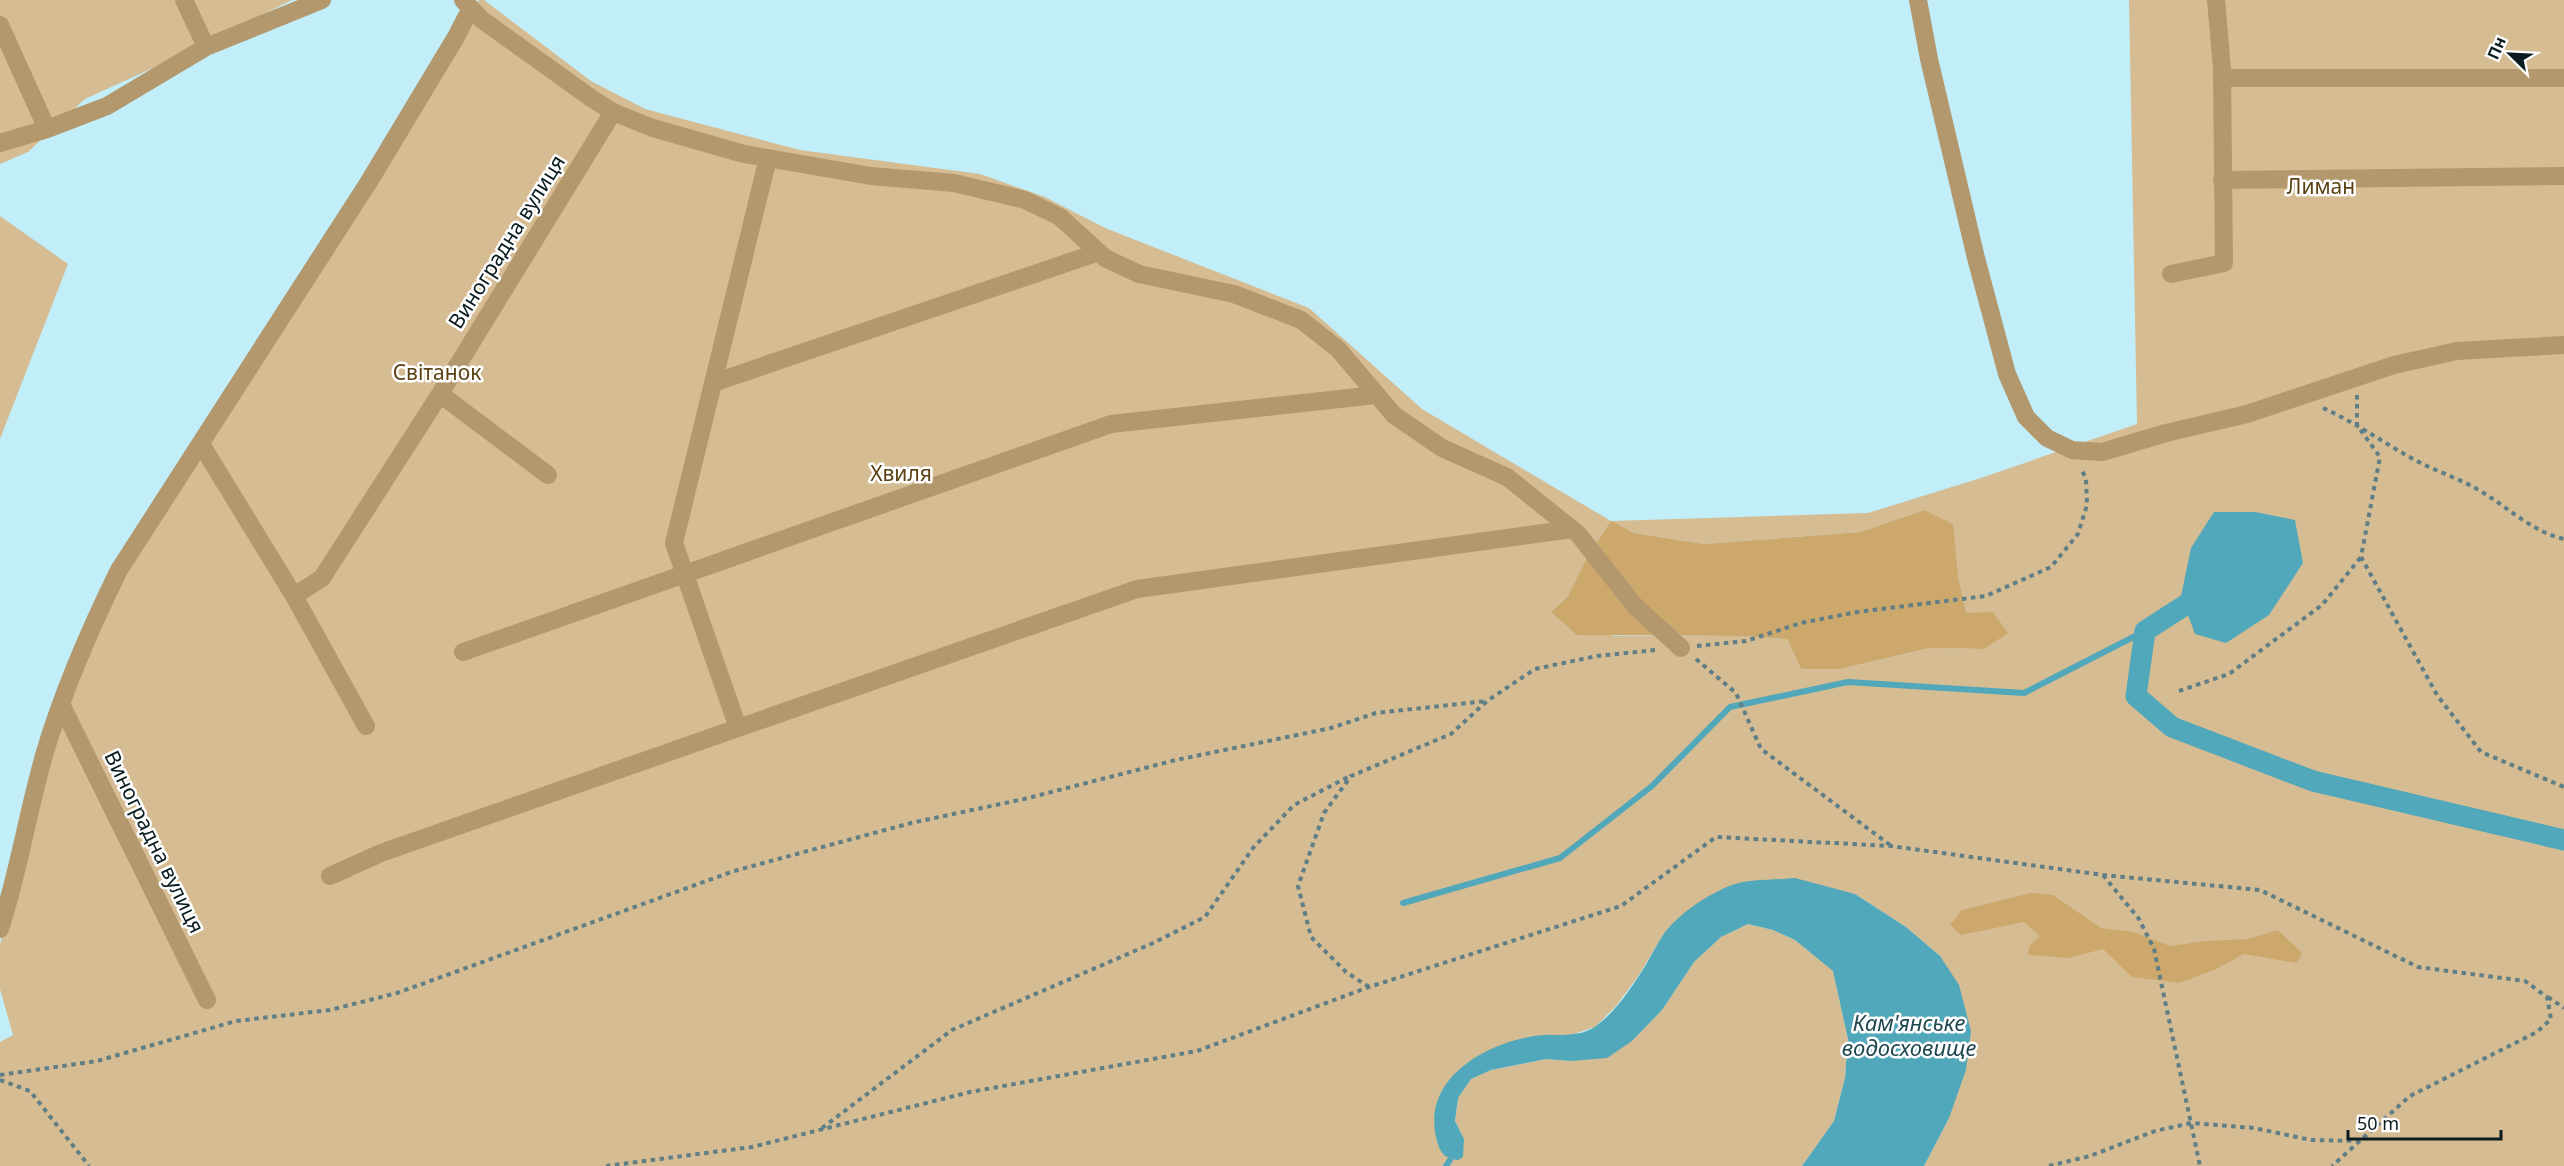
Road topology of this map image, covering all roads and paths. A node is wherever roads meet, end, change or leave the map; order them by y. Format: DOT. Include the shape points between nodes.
graph roads {
  1 [pos="184,0"];
  2 [pos="322,0"];
  3 [pos="1918,0"];
  4 [pos="2216,0"];
  5 [pos="467,4"];
  6 [pos="0,24"];
  7 [pos="206,47"];
  8 [pos="2222,78"];
  9 [pos="2564,78"];
  10 [pos="613,112"];
  11 [pos="46,129"];
  12 [pos="0,143"];
  13 [pos="768,158"];
  14 [pos="2564,177"];
  15 [pos="2222,180"];
  16 [pos="1099,252"];
  17 [pos="2171,274"];
  18 [pos="2564,345"];
  19 [pos="2358,377"];
  20 [pos="713,383"];
  21 [pos="440,394"];
  22 [pos="1376,395"];
  23 [pos="2298,396"];
  24 [pos="2357,425"];
  25 [pos="201,444"];
  26 [pos="2072,450"];
  27 [pos="548,475"];
  28 [pos="1572,529"];
  29 [pos="2564,539"];
  30 [pos="2361,557"];
  31 [pos="685,573"];
  32 [pos="294,596"];
  33 [pos="1681,648"];
  34 [pos="463,652"];
  35 [pos="2179,691"];
  36 [pos="1487,702"];
  37 [pos="61,704"];
  38 [pos="366,726"];
  39 [pos="738,728"];
  40 [pos="1351,776"];
  41 [pos="2564,787"];
  42 [pos="1892,846"];
  43 [pos="2103,875"];
  44 [pos="330,876"];
  45 [pos="2,917"];
  46 [pos="1369,987"];
  47 [pos="2547,997"];
  48 [pos="207,999"];
  49 [pos="2564,1008"];
  50 [pos="0,1075"];
  51 [pos="0,1080"];
  52 [pos="2192,1123"];
  53 [pos="819,1130"];
  54 [pos="2360,1141"];
  55 [pos="89,1166"];
  56 [pos="606,1166"];
  57 [pos="2049,1166"];
  58 [pos="2200,1166"];
  59 [pos="2332,1166"];
  1 -- 7 [label="street"];
  2 -- 7 [label="street"];
  3 -- 26 [label="street" via="1976,258 2007,374 2026,417 2047,438"];
  4 -- 8 [label="street"];
  5 -- 10 [label="street" via="540,63"];
  5 -- 25 [label="street" via="456,38"];
  6 -- 11 [label="street"];
  7 -- 11 [label="street" via="107,106"];
  8 -- 9 [label="street"];
  8 -- 15 [label="street"];
  10 -- 13 [label="street" via="652,128"];
  10 -- 21 [label="street, Виноградна вулиця"];
  11 -- 12 [label="street"];
  13 -- 16 [label="street" via="871,176 954,183 1025,200 1060,217"];
  13 -- 20 [label="street"];
  14 -- 15 [label="street"];
  15 -- 17 [label="street" via="2224,263"];
  16 -- 20 [label="street"];
  16 -- 22 [label="street" via="1139,274 1234,294 1301,320 1338,349"];
  18 -- 19 [label="street" via="2457,351"];
  19 -- 23 [label="street"];
  19 -- 24 [label="path"];
  20 -- 31 [label="street" via="674,543"];
  21 -- 27 [label="street"];
  21 -- 32 [label="street, Виноградна вулиця" via="322,578"];
  22 -- 28 [label="street" via="1394,415 1442,448 1507,477"];
  22 -- 31 [label="street" via="1110,424"];
  23 -- 24 [label="path"];
  23 -- 26 [label="street" via="2247,414 2102,452"];
  24 -- 29 [label="path" via="2415,460 2476,488 2524,522"];
  24 -- 30 [label="path" via="2380,457"];
  25 -- 32 [label="street"];
  25 -- 37 [label="street" via="119,570 87,634"];
  26 -- 33 [label="path" via="2086,478 2087,505 2078,534 2051,567 1986,596 1857,612 1801,623 1746,641"];
  28 -- 33 [label="street" via="1635,606"];
  28 -- 39 [label="street" via="1137,589"];
  30 -- 35 [label="path" via="2322,605 2229,674"];
  30 -- 41 [label="path" via="2437,695 2481,752"];
  31 -- 34 [label="street"];
  31 -- 39 [label="street"];
  32 -- 38 [label="street"];
  33 -- 36 [label="path" via="1597,656 1535,669"];
  33 -- 42 [label="path" via="1736,693 1761,749"];
  36 -- 40 [label="path" via="1451,734"];
  36 -- 50 [label="path" via="1376,713 1330,728 1176,760 1024,800 911,822 734,871 397,993 330,1010 236,1021 98,1061"];
  37 -- 45 [label="street"];
  37 -- 48 [label="street, Виноградна вулиця"];
  39 -- 44 [label="street" via="392,849"];
  40 -- 46 [label="path" via="1324,813 1298,886 1311,937 1346,972"];
  40 -- 53 [label="path" via="1294,805 1253,848 1205,917 952,1030"];
  42 -- 43 [label="path"];
  42 -- 46 [label="path" via="1716,837 1621,906"];
  43 -- 47 [label="path" via="2260,890 2418,967 2525,981"];
  43 -- 52 [label="path" via="2139,920 2154,949"];
  46 -- 53 [label="path" via="1197,1051 970,1092"];
  47 -- 49 [label="path"];
  47 -- 54 [label="path" via="2551,1019 2537,1032 2410,1096"];
  51 -- 55 [label="path" via="30,1091"];
  52 -- 54 [label="path" via="2254,1128 2311,1140"];
  52 -- 57 [label="path"];
  52 -- 58 [label="path"];
  53 -- 56 [label="path" via="752,1147"];
  54 -- 59 [label="path"];
}
